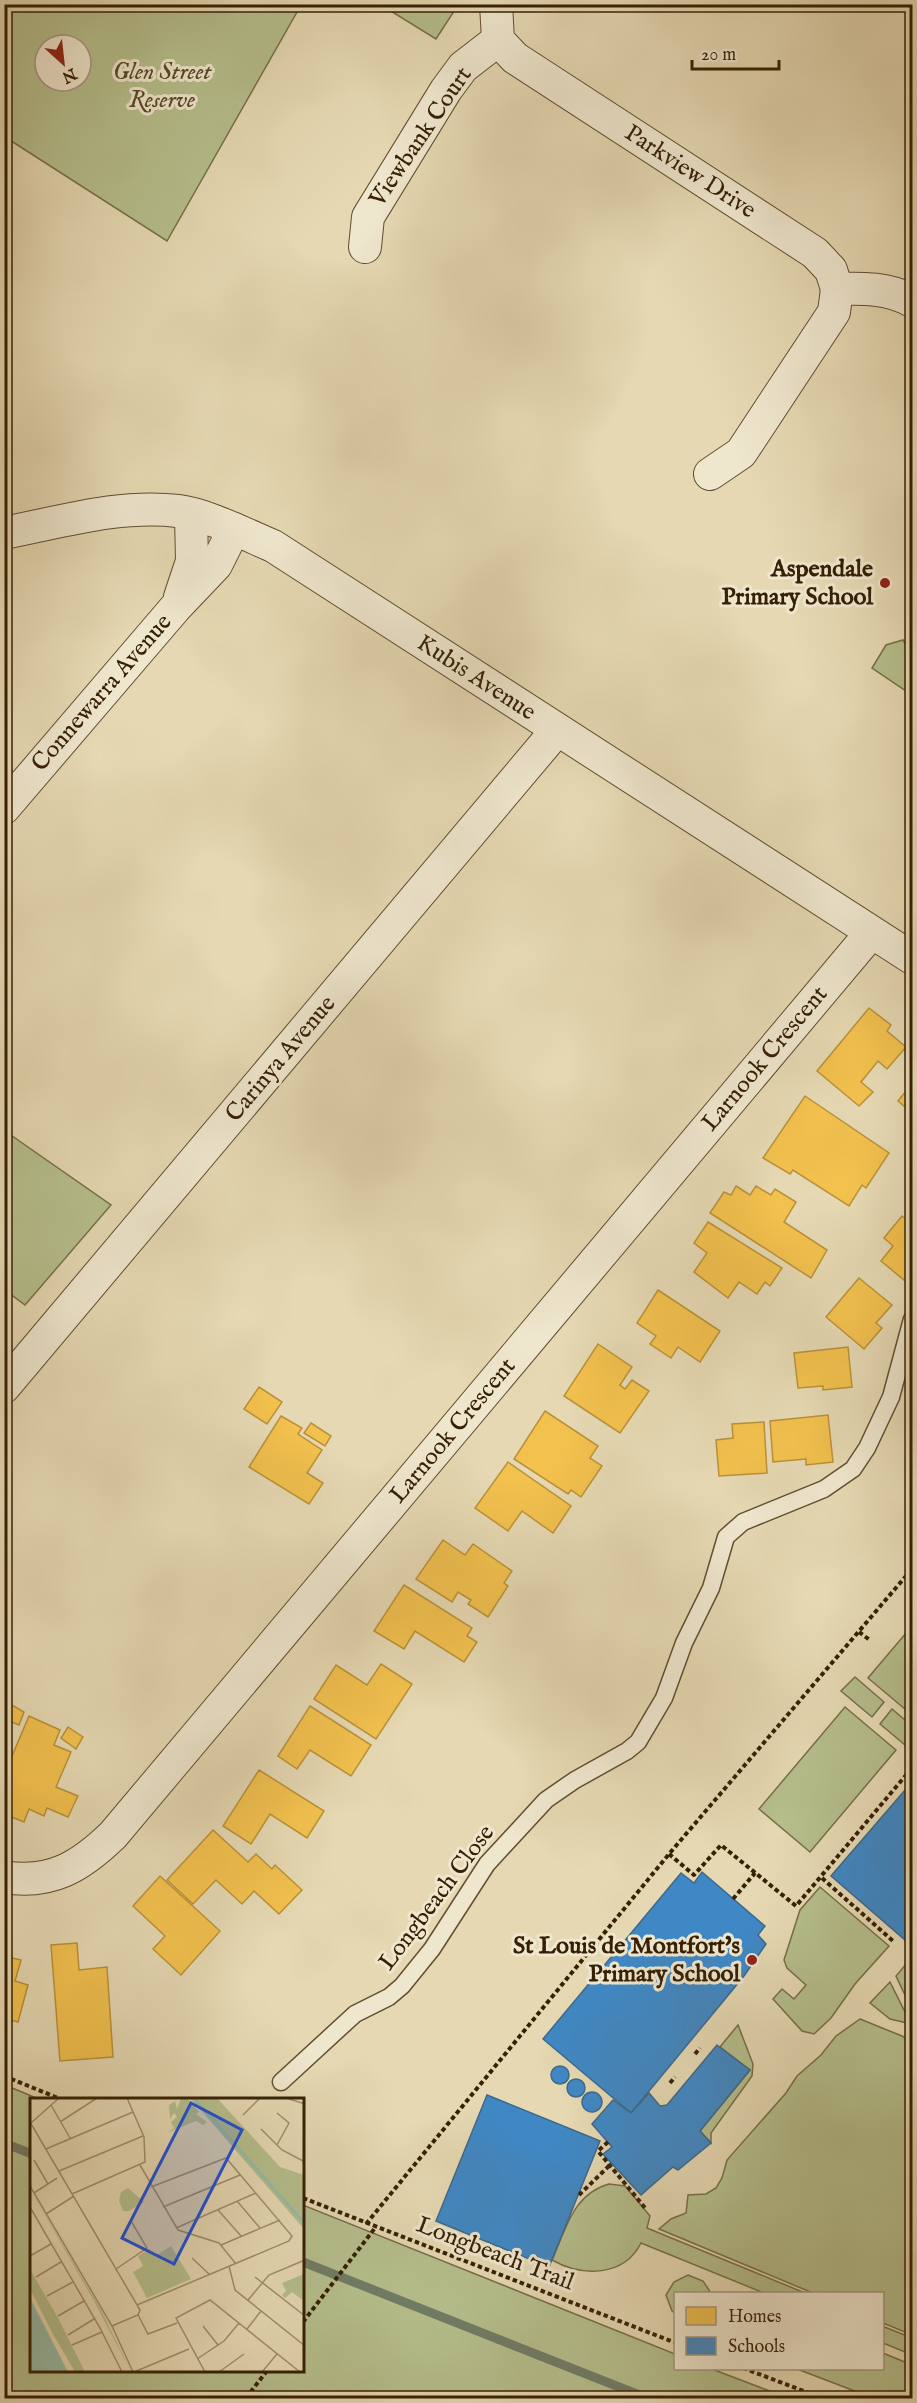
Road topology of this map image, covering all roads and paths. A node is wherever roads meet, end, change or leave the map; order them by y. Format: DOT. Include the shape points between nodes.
graph roads {
  1 [pos="496,4"];
  2 [pos="498,40"];
  3 [pos="365,247"];
  4 [pos="837,289"];
  5 [pos="912,301"];
  6 [pos="710,474"];
  7 [pos="191,514"];
  8 [pos="234,529"];
  9 [pos="4,533"];
  10 [pos="176,607"];
  11 [pos="557,730"];
  12 [pos="4,808"];
  13 [pos="871,933"];
  14 [pos="912,958"];
  15 [pos="912,1319"];
  16 [pos="4,1387"];
  17 [pos="912,1569"];
  18 [pos="859,1632"];
  19 [pos="871,1641"];
  20 [pos="912,1768"];
  21 [pos="669,1854"];
  22 [pos="755,1873"];
  23 [pos="4,1877"];
  24 [pos="822,1878"];
  25 [pos="733,1899"];
  26 [pos="893,1941"];
  27 [pos="700,2048"];
  28 [pos="695,2054"];
  29 [pos="4,2076"];
  30 [pos="675,2077"];
  31 [pos="281,2082"];
  32 [pos="670,2083"];
  33 [pos="58,2098"];
  34 [pos="608,2142"];
  35 [pos="610,2164"];
  36 [pos="579,2195"];
  37 [pos="304,2198"];
  38 [pos="646,2209"];
  39 [pos="366,2224"];
  40 [pos="375,2228"];
  41 [pos="304,2321"];
  42 [pos="674,2343"];
  43 [pos="749,2370"];
  44 [pos="265,2373"];
  45 [pos="246,2398"];
  46 [pos="822,2398"];
  1 -- 2 [label="street"];
  2 -- 3 [label="street, Viewbank Court" via="463,67 446,90 368,217"];
  2 -- 4 [label="street, Parkview Drive" via="514,58 814,253 831,270"];
  4 -- 5 [label="street" via="870,288 901,294"];
  4 -- 6 [label="street" via="834,312 741,453"];
  7 -- 8 [label="street, Kubis Avenue"];
  7 -- 9 [label="street, Kubis Avenue" via="130,509"];
  7 -- 10 [label="street, Connewarra Avenue" via="192,561"];
  8 -- 10 [label="street, Connewarra Avenue" via="216,565"];
  8 -- 11 [label="street, Kubis Avenue" via="273,546"];
  10 -- 12 [label="street, Connewarra Avenue"];
  11 -- 13 [label="street, Kubis Avenue"];
  11 -- 16 [label="street, Carinya Avenue"];
  13 -- 14 [label="street, Kubis Avenue"];
  13 -- 23 [label="street, Larnook Crescent" via="113,1835 87,1860 56,1873 24,1880"];
  15 -- 31 [label="lane, Longbeach Close" via="891,1397 867,1449 853,1469 824,1490 743,1522 726,1537 711,1588 680,1652 664,1698 638,1742 546,1800 487,1864 432,1949 402,1986 355,2014"];
  17 -- 18 [label="path"];
  18 -- 19 [label="path"];
  18 -- 21 [label="path"];
  20 -- 24 [label="path"];
  21 -- 22 [label="path" via="695,1877 721,1845"];
  21 -- 39 [label="path"];
  22 -- 24 [label="path" via="796,1906"];
  22 -- 25 [label="path"];
  24 -- 26 [label="path"];
  27 -- 28 [label="path"];
  29 -- 33 [label="path"];
  30 -- 32 [label="path"];
  34 -- 35 [label="path" via="597,2150"];
  35 -- 36 [label="path"];
  35 -- 38 [label="path"];
  37 -- 39 [label="path, Longbeach Trail"];
  39 -- 40 [label="path, Longbeach Trail"];
  40 -- 41 [label="path"];
  40 -- 42 [label="path, Longbeach Trail"];
  43 -- 46 [label="path"];
  44 -- 45 [label="path"];
}
